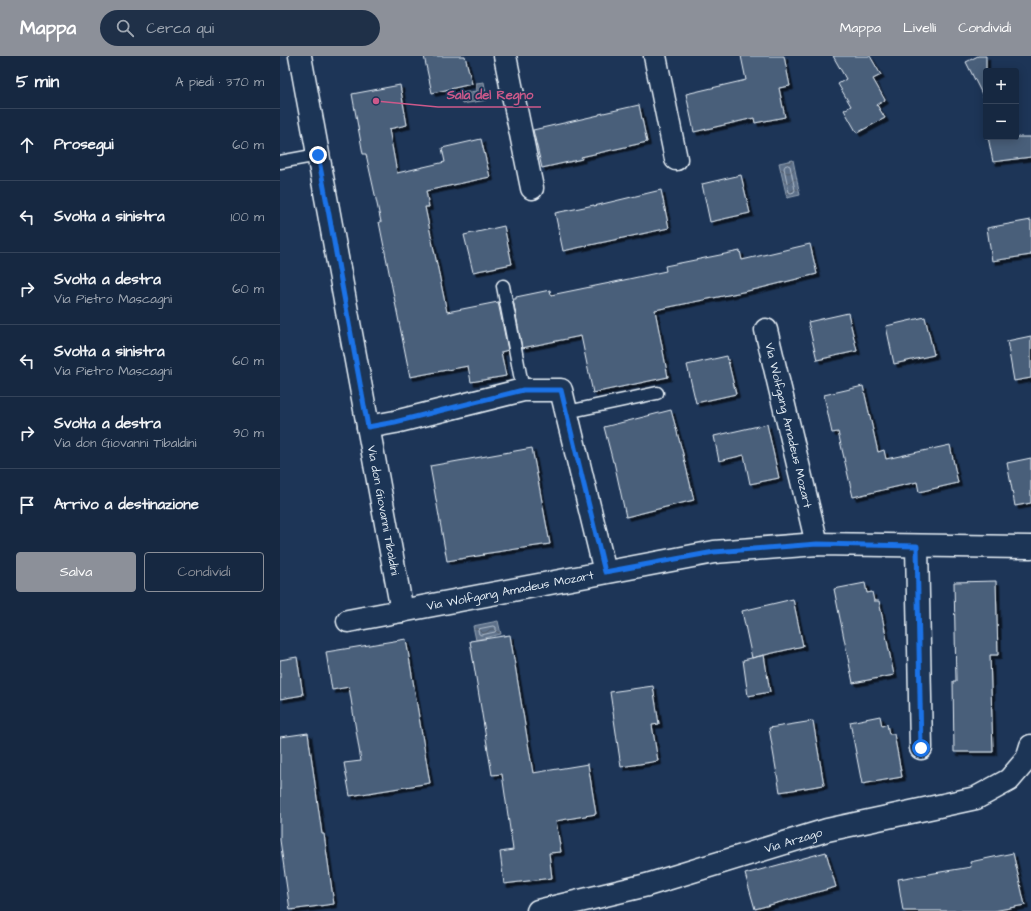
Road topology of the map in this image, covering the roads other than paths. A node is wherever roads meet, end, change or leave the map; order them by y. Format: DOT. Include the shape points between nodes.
graph roads {
  1 [pos="300,56"];
  2 [pos="505,56"];
  3 [pos="655,56"];
  4 [pos="318,155"];
  5 [pos="676,159"];
  6 [pos="280,162"];
  7 [pos="532,188"];
  8 [pos="503,286"];
  9 [pos="766,330"];
  10 [pos="523,390"];
  11 [pos="657,393"];
  12 [pos="566,412"];
  13 [pos="368,427"];
  14 [pos="817,544"];
  15 [pos="917,546"];
  16 [pos="1031,547"];
  17 [pos="605,572"];
  18 [pos="402,610"];
  19 [pos="348,621"];
  20 [pos="1031,746"];
  21 [pos="921,748"];
  22 [pos="538,911"];
  1 -- 4 [label="street, Via don Giovanni Tibaldini"];
  2 -- 7 [label="street"];
  3 -- 5 [label="street"];
  4 -- 6 [label="lane"];
  4 -- 13 [label="street, Via don Giovanni Tibaldini"];
  8 -- 10 [label="lane"];
  9 -- 14 [label="street, Via Wolfgang Amadeus Mozart"];
  10 -- 12 [label="street" via="561,390"];
  10 -- 13 [label="street"];
  11 -- 12 [label="lane"];
  12 -- 17 [label="street"];
  13 -- 18 [label="street, Via don Giovanni Tibaldini"];
  14 -- 15 [label="street, Via Wolfgang Amadeus Mozart"];
  14 -- 17 [label="street, Via Wolfgang Amadeus Mozart" via="714,552"];
  15 -- 16 [label="street, Via Wolfgang Amadeus Mozart"];
  15 -- 21 [label="street"];
  17 -- 18 [label="street, Via Wolfgang Amadeus Mozart"];
  18 -- 19 [label="street, Via Wolfgang Amadeus Mozart"];
  20 -- 22 [label="street, Via Arzago" via="1027,759 1009,780 976,798 827,830 647,885"];
}
